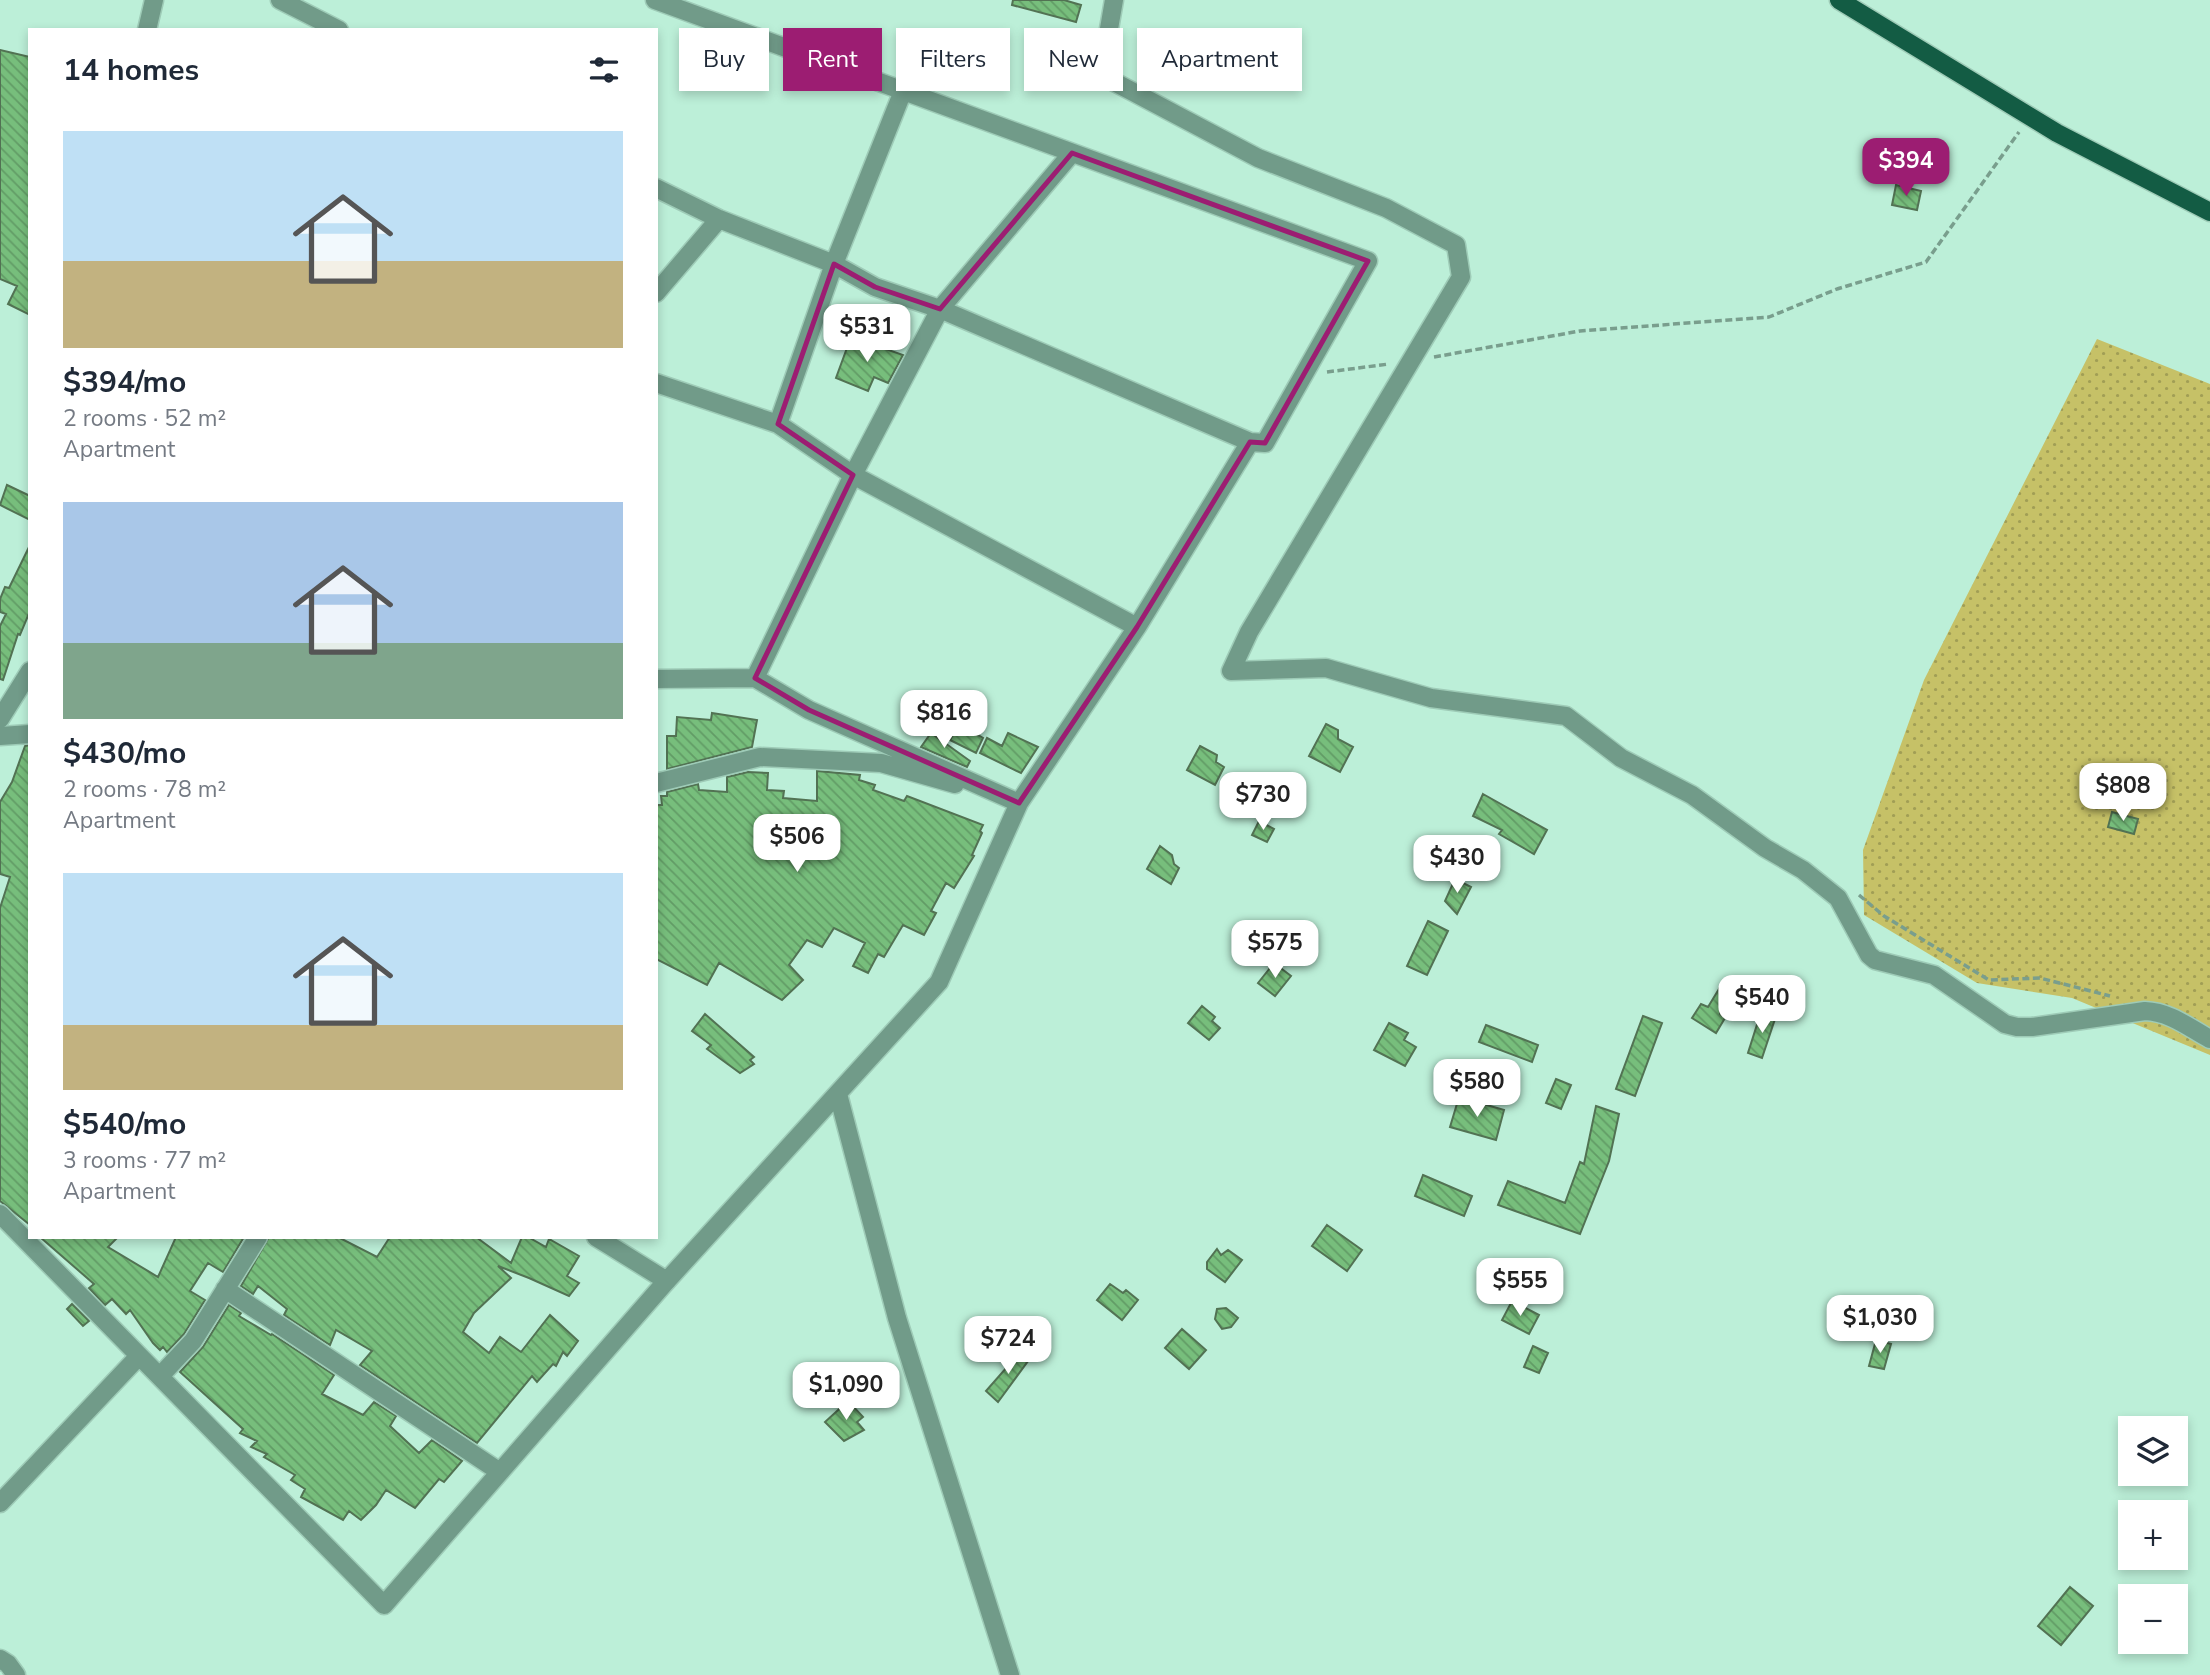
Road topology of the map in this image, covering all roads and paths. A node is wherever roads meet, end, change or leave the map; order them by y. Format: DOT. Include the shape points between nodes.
graph roads {
  1 [pos="154,0"];
  2 [pos="280,0"];
  3 [pos="655,0"];
  4 [pos="1114,0"];
  5 [pos="1839,0"];
  6 [pos="147,28"];
  7 [pos="335,28"];
  8 [pos="896,88"];
  9 [pos="903,91"];
  10 [pos="2030,116"];
  11 [pos="1072,153"];
  12 [pos="658,189"];
  13 [pos="2210,212"];
  14 [pos="719,219"];
  15 [pos="834,264"];
  16 [pos="658,291"];
  17 [pos="940,309"];
  18 [pos="1411,362"];
  19 [pos="1304,374"];
  20 [pos="658,384"];
  21 [pos="778,424"];
  22 [pos="1250,442"];
  23 [pos="853,475"];
  24 [pos="1137,627"];
  25 [pos="28,674"];
  26 [pos="755,678"];
  27 [pos="658,679"];
  28 [pos="0,719"];
  29 [pos="28,734"];
  30 [pos="0,736"];
  31 [pos="658,782"];
  32 [pos="1019,803"];
  33 [pos="1850,891"];
  34 [pos="2122,999"];
  35 [pos="2210,1039"];
  36 [pos="838,1094"];
  37 [pos="0,1214"];
  38 [pos="257,1239"];
  39 [pos="599,1239"];
  40 [pos="667,1280"];
  41 [pos="225,1289"];
  42 [pos="139,1356"];
  43 [pos="160,1377"];
  44 [pos="500,1472"];
  45 [pos="0,1503"];
  46 [pos="0,1659"];
  47 [pos="16,1675"];
  48 [pos="1010,1675"];
  1 -- 6 [label="street"];
  2 -- 7 [label="street"];
  3 -- 8 [label="street"];
  4 -- 18 [label="street" via="1101,75 1258,158 1386,208 1456,245 1461,277"];
  5 -- 10 [label="main road"];
  9 -- 11 [label="street"];
  9 -- 15 [label="street"];
  10 -- 13 [label="main road"];
  10 -- 18 [label="path" via="1926,262 1837,289 1769,317 1580,331"];
  11 -- 17 [label="street"];
  11 -- 19 [label="street" via="1368,261"];
  12 -- 14 [label="street"];
  14 -- 15 [label="street"];
  14 -- 16 [label="street"];
  15 -- 17 [label="street" via="875,287"];
  15 -- 21 [label="street"];
  17 -- 22 [label="street"];
  17 -- 23 [label="street"];
  18 -- 19 [label="path"];
  18 -- 35 [label="street" via="1249,632 1231,671 1326,668 1431,698 1566,716 1621,758 1692,795 1838,898 1875,960 1934,975 2017,1027 2145,1011 2168,1014"];
  19 -- 22 [label="street" via="1265,443"];
  20 -- 21 [label="street"];
  21 -- 23 [label="street"];
  22 -- 24 [label="street"];
  23 -- 24 [label="street"];
  23 -- 26 [label="street"];
  24 -- 32 [label="street"];
  25 -- 28 [label="street"];
  26 -- 27 [label="street"];
  26 -- 32 [label="street" via="809,710"];
  29 -- 30 [label="street"];
  31 -- 32 [label="street" via="760,757 801,759 881,764"];
  32 -- 36 [label="street" via="939,982"];
  33 -- 34 [label="path" via="1989,980 2040,978"];
  36 -- 40 [label="street"];
  36 -- 48 [label="street" via="897,1318"];
  37 -- 42 [label="street"];
  38 -- 41 [label="street"];
  39 -- 40 [label="street"];
  40 -- 44 [label="street"];
  41 -- 43 [label="street" via="193,1341"];
  41 -- 44 [label="street"];
  42 -- 43 [label="street"];
  42 -- 45 [label="street"];
  43 -- 44 [label="street" via="384,1605"];
  46 -- 47 [label="street"];
}
